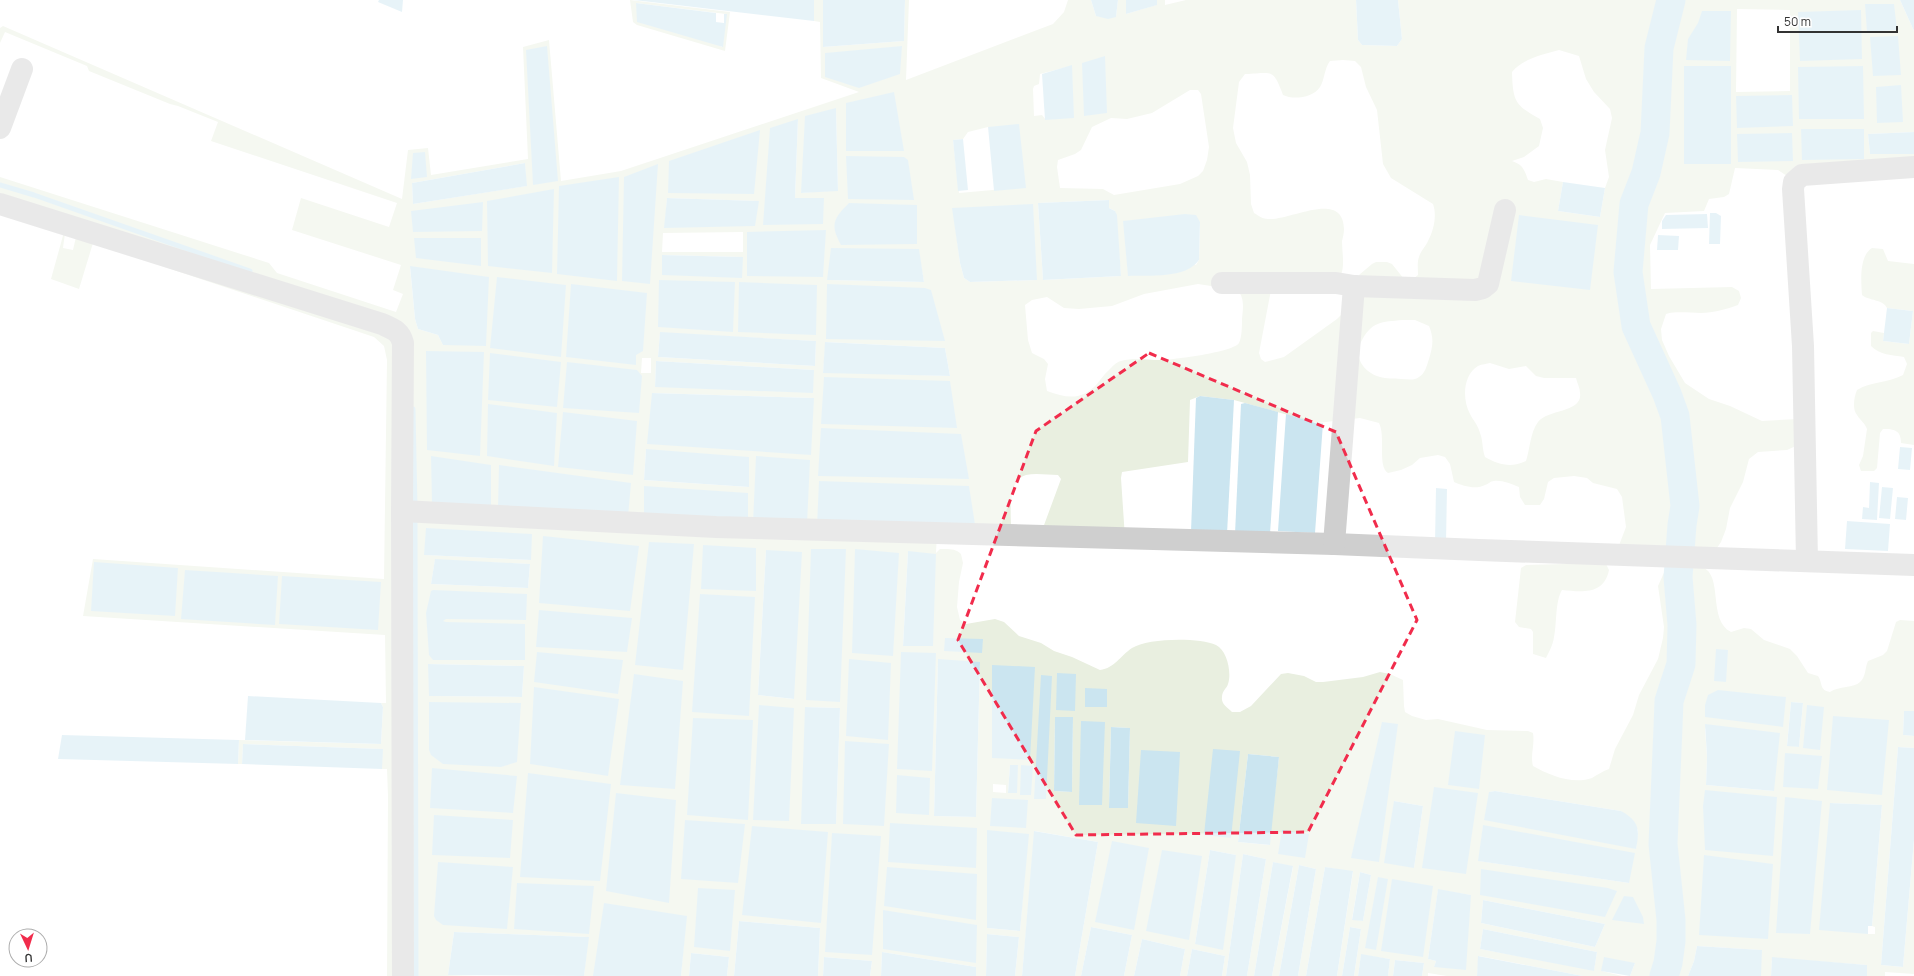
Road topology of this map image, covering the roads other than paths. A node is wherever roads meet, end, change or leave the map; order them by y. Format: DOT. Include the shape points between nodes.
graph roads {
  1 [pos="22,69"];
  2 [pos="0,128"];
  3 [pos="1914,167"];
  4 [pos="0,204"];
  5 [pos="1505,210"];
  6 [pos="1222,283"];
  7 [pos="1354,286"];
  8 [pos="411,512"];
  9 [pos="1334,544"];
  10 [pos="1807,561"];
  11 [pos="1914,565"];
  12 [pos="403,976"];
  1 -- 2 [label="street"];
  3 -- 10 [label="street" via="1802,176 1794,182 1804,346"];
  4 -- 8 [label="street" via="382,324 397,331 403,343"];
  5 -- 7 [label="street" via="1490,277 1488,284 1483,288 1475,290"];
  6 -- 7 [label="street" via="1336,282"];
  7 -- 9 [label="street"];
  8 -- 9 [label="street" via="724,527"];
  8 -- 12 [label="street"];
  9 -- 10 [label="street"];
  10 -- 11 [label="street"];
}
